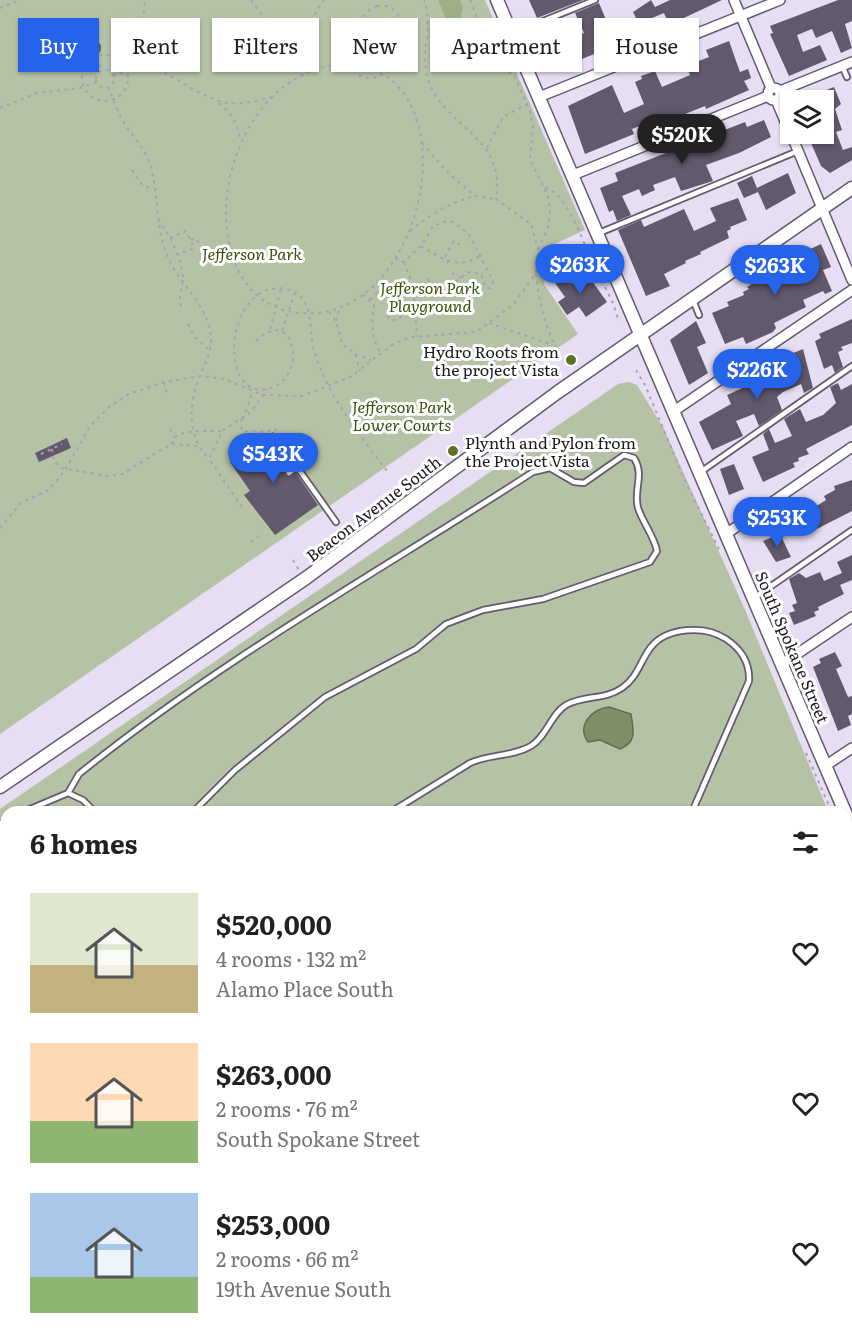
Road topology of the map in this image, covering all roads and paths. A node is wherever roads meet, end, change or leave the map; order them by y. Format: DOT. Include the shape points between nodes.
graph roads {
  1 [pos="20,0"];
  2 [pos="146,0"];
  3 [pos="251,0"];
  4 [pos="324,0"];
  5 [pos="424,0"];
  6 [pos="470,0"];
  7 [pos="497,0"];
  8 [pos="595,0"];
  9 [pos="734,0"];
  10 [pos="780,0"];
  11 [pos="0,8"];
  12 [pos="741,16"];
  13 [pos="144,18"];
  14 [pos="363,18"];
  15 [pos="399,18"];
  16 [pos="504,18"];
  17 [pos="551,18"];
  18 [pos="852,62"];
  19 [pos="99,64"];
  20 [pos="331,65"];
  21 [pos="842,66"];
  22 [pos="101,70"];
  23 [pos="83,72"];
  24 [pos="123,72"];
  25 [pos="126,72"];
  26 [pos="163,72"];
  27 [pos="359,72"];
  28 [pos="372,72"];
  29 [pos="384,72"];
  30 [pos="528,72"];
  31 [pos="306,73"];
  32 [pos="114,75"];
  33 [pos="302,75"];
  34 [pos="381,75"];
  35 [pos="847,77"];
  36 [pos="97,82"];
  37 [pos="84,87"];
  38 [pos="108,87"];
  39 [pos="774,94"];
  40 [pos="274,96"];
  41 [pos="539,97"];
  42 [pos="113,100"];
  43 [pos="217,101"];
  44 [pos="527,104"];
  45 [pos="0,108"];
  46 [pos="780,108"];
  47 [pos="240,142"];
  48 [pos="422,143"];
  49 [pos="795,144"];
  50 [pos="486,149"];
  51 [pos="798,152"];
  52 [pos="132,170"];
  53 [pos="573,175"];
  54 [pos="544,188"];
  55 [pos="852,188"];
  56 [pos="153,189"];
  57 [pos="475,196"];
  58 [pos="496,199"];
  59 [pos="822,209"];
  60 [pos="157,218"];
  61 [pos="409,232"];
  62 [pos="599,233"];
  63 [pos="170,238"];
  64 [pos="190,240"];
  65 [pos="421,246"];
  66 [pos="462,247"];
  67 [pos="538,250"];
  68 [pos="606,251"];
  69 [pos="232,254"];
  70 [pos="177,255"];
  71 [pos="452,256"];
  72 [pos="480,256"];
  73 [pos="395,258"];
  74 [pos="458,259"];
  75 [pos="446,260"];
  76 [pos="592,261"];
  77 [pos="404,262"];
  78 [pos="460,264"];
  79 [pos="579,270"];
  80 [pos="452,273"];
  81 [pos="536,273"];
  82 [pos="461,278"];
  83 [pos="428,279"];
  84 [pos="852,280"];
  85 [pos="183,282"];
  86 [pos="281,289"];
  87 [pos="852,290"];
  88 [pos="442,291"];
  89 [pos="295,292"];
  90 [pos="362,294"];
  91 [pos="259,296"];
  92 [pos="692,298"];
  93 [pos="370,300"];
  94 [pos="181,306"];
  95 [pos="276,307"];
  96 [pos="340,307"];
  97 [pos="289,311"];
  98 [pos="328,311"];
  99 [pos="309,313"];
  100 [pos="699,315"];
  101 [pos="336,321"];
  102 [pos="619,322"];
  103 [pos="489,323"];
  104 [pos="188,324"];
  105 [pos="270,330"];
  106 [pos="282,331"];
  107 [pos="641,333"];
  108 [pos="417,337"];
  109 [pos="256,341"];
  110 [pos="209,350"];
  111 [pos="381,353"];
  112 [pos="355,354"];
  113 [pos="371,360"];
  114 [pos="721,366"];
  115 [pos="852,366"];
  116 [pos="636,370"];
  117 [pos="360,371"];
  118 [pos="201,376"];
  119 [pos="725,376"];
  120 [pos="164,382"];
  121 [pos="249,385"];
  122 [pos="330,387"];
  123 [pos="267,389"];
  124 [pos="251,392"];
  125 [pos="167,395"];
  126 [pos="263,395"];
  127 [pos="674,411"];
  128 [pos="242,419"];
  129 [pos="170,429"];
  130 [pos="193,431"];
  131 [pos="222,431"];
  132 [pos="174,437"];
  133 [pos="62,444"];
  134 [pos="171,444"];
  135 [pos="197,447"];
  136 [pos="852,447"];
  137 [pos="52,449"];
  138 [pos="41,454"];
  139 [pos="209,459"];
  140 [pos="297,467"];
  141 [pos="66,469"];
  142 [pos="387,471"];
  143 [pos="289,473"];
  144 [pos="700,473"];
  145 [pos="242,507"];
  146 [pos="336,522"];
  147 [pos="0,528"];
  148 [pos="852,530"];
  149 [pos="726,534"];
  150 [pos="259,536"];
  151 [pos="251,542"];
  152 [pos="721,553"];
  153 [pos="754,598"];
  154 [pos="852,618"];
  155 [pos="782,664"];
  156 [pos="802,743"];
  157 [pos="852,748"];
  158 [pos="825,766"];
  159 [pos="0,788"];
  160 [pos="68,793"];
  161 [pos="37,806"];
  162 [pos="89,806"];
  163 [pos="198,806"];
  164 [pos="401,806"];
  165 [pos="696,806"];
  166 [pos="828,806"];
  167 [pos="842,806"];
  1 -- 11 [label="path"];
  2 -- 13 [label="path"];
  3 -- 33 [label="path"];
  4 -- 31 [label="path" via="305,36"];
  5 -- 50 [label="path" via="429,20 424,68 429,84"];
  6 -- 44 [label="path" via="490,52 513,75"];
  7 -- 16 [label="main road, South Spokane Street"];
  8 -- 17 [label="lane"];
  9 -- 12 [label="street"];
  10 -- 12 [label="street"];
  12 -- 39 [label="street"];
  12 -- 41 [label="street"];
  14 -- 15 [label="path" via="373,7 390,6"];
  18 -- 21 [label="street"];
  19 -- 22 [label="path"];
  20 -- 31 [label="path"];
  21 -- 35 [label="lane"];
  21 -- 39 [label="street"];
  22 -- 32 [label="path"];
  22 -- 36 [label="path"];
  23 -- 37 [label="path"];
  24 -- 32 [label="path"];
  25 -- 42 [label="path" via="127,85"];
  26 -- 43 [label="path"];
  27 -- 34 [label="path" via="364,77"];
  28 -- 34 [label="path"];
  29 -- 34 [label="path"];
  30 -- 41 [label="main road, South Spokane Street"];
  31 -- 33 [label="path"];
  32 -- 38 [label="path" via="114,82"];
  33 -- 40 [label="path"];
  34 -- 48 [label="path" via="405,98"];
  36 -- 37 [label="path"];
  36 -- 38 [label="path"];
  37 -- 42 [label="path" via="99,100"];
  37 -- 45 [label="path" via="37,93"];
  38 -- 42 [label="path"];
  39 -- 46 [label="street"];
  39 -- 53 [label="street"];
  40 -- 43 [label="path" via="248,102"];
  40 -- 47 [label="path"];
  41 -- 53 [label="main road, South Spokane Street"];
  42 -- 56 [label="path" via="124,123 143,147 151,167"];
  43 -- 47 [label="path" via="229,110"];
  44 -- 50 [label="path" via="503,117"];
  44 -- 54 [label="path" via="533,127 530,159"];
  47 -- 69 [label="path" via="226,196"];
  48 -- 57 [label="path"];
  48 -- 61 [label="path" via="423,185"];
  49 -- 51 [label="street"];
  50 -- 58 [label="path" via="496,170"];
  51 -- 59 [label="street"];
  51 -- 62 [label="lane"];
  52 -- 56 [label="path" via="136,180"];
  53 -- 62 [label="main road, South Spokane Street"];
  54 -- 67 [label="path" via="550,220"];
  54 -- 76 [label="path" via="556,194 567,209"];
  55 -- 59 [label="main road, Beacon Avenue South"];
  56 -- 60 [label="path"];
  57 -- 58 [label="path"];
  57 -- 61 [label="path" via="452,202"];
  58 -- 67 [label="path" via="531,224"];
  59 -- 84 [label="street"];
  59 -- 92 [label="main road, Beacon Avenue South"];
  60 -- 63 [label="path"];
  60 -- 85 [label="path" via="161,240"];
  61 -- 73 [label="path"];
  62 -- 68 [label="main road, South Spokane Street"];
  63 -- 64 [label="path" via="186,231"];
  63 -- 70 [label="path"];
  64 -- 69 [label="path" via="195,238 209,256"];
  64 -- 70 [label="path" via="194,248"];
  65 -- 72 [label="path" via="434,226 453,222 469,234"];
  65 -- 75 [label="path"];
  65 -- 77 [label="path"];
  66 -- 75 [label="path" via="454,240"];
  67 -- 81 [label="path"];
  68 -- 76 [label="lane"];
  68 -- 107 [label="main road, South Spokane Street"];
  69 -- 91 [label="path" via="243,278"];
  70 -- 85 [label="path"];
  71 -- 75 [label="path"];
  72 -- 78 [label="path"];
  72 -- 82 [label="path" via="492,276 492,285 486,288 485,278 476,272"];
  73 -- 77 [label="path"];
  73 -- 90 [label="path"];
  74 -- 78 [label="path"];
  75 -- 78 [label="path"];
  76 -- 79 [label="lane"];
  76 -- 102 [label="path"];
  77 -- 108 [label="path" via="413,286"];
  80 -- 82 [label="path"];
  81 -- 103 [label="path" via="513,305"];
  81 -- 103 [label="path" via="549,335 558,351 547,343"];
  82 -- 88 [label="path"];
  83 -- 88 [label="path" via="432,288"];
  85 -- 94 [label="path"];
  85 -- 110 [label="path" via="207,320"];
  86 -- 89 [label="path"];
  86 -- 91 [label="path"];
  86 -- 95 [label="path"];
  87 -- 119 [label="street"];
  88 -- 93 [label="path, bridge" via="438,297 419,292 407,294 401,317 392,321 387,314 391,290 378,291"];
  89 -- 97 [label="path"];
  89 -- 99 [label="path"];
  90 -- 93 [label="path"];
  90 -- 96 [label="path"];
  91 -- 95 [label="path"];
  91 -- 121 [label="path" via="247,306 232,344 240,375"];
  92 -- 100 [label="lane"];
  92 -- 107 [label="main road, Beacon Avenue South"];
  93 -- 111 [label="path" via="374,305 373,336"];
  95 -- 97 [label="path"];
  95 -- 105 [label="path"];
  96 -- 98 [label="path"];
  96 -- 101 [label="path"];
  97 -- 99 [label="path"];
  97 -- 106 [label="path"];
  98 -- 99 [label="path"];
  98 -- 101 [label="path"];
  99 -- 122 [label="path" via="314,350"];
  101 -- 112 [label="path" via="342,344"];
  103 -- 108 [label="path" via="476,332"];
  104 -- 110 [label="path"];
  105 -- 106 [label="path"];
  105 -- 109 [label="path"];
  106 -- 123 [label="path" via="292,344 292,367 279,384"];
  107 -- 127 [label="main road, South Spokane Street"];
  107 -- 159 [label="main road, Beacon Avenue South" via="333,560"];
  108 -- 111 [label="path" via="395,343"];
  110 -- 118 [label="path"];
  111 -- 113 [label="path"];
  112 -- 113 [label="path"];
  112 -- 117 [label="path"];
  113 -- 117 [label="path"];
  114 -- 119 [label="lane"];
  115 -- 144 [label="lane"];
  116 -- 152 [label="path"];
  117 -- 122 [label="path"];
  118 -- 120 [label="path"];
  118 -- 124 [label="path" via="224,379"];
  118 -- 130 [label="path" via="196,386"];
  119 -- 127 [label="street"];
  120 -- 125 [label="path"];
  120 -- 141 [label="path" via="129,394 110,406 90,426"];
  121 -- 123 [label="path"];
  121 -- 124 [label="path"];
  122 -- 126 [label="path" via="302,396"];
  122 -- 142 [label="path"];
  123 -- 126 [label="path"];
  124 -- 126 [label="path"];
  124 -- 128 [label="path"];
  126 -- 128 [label="path"];
  127 -- 144 [label="main road, South Spokane Street"];
  128 -- 131 [label="path"];
  128 -- 140 [label="path" via="242,431 275,429"];
  129 -- 132 [label="path"];
  130 -- 131 [label="path"];
  130 -- 132 [label="path"];
  130 -- 135 [label="path"];
  131 -- 139 [label="path"];
  132 -- 134 [label="path"];
  133 -- 137 [label="path"];
  134 -- 135 [label="path"];
  134 -- 141 [label="path" via="122,474 109,476"];
  135 -- 139 [label="path"];
  136 -- 149 [label="street"];
  137 -- 138 [label="path"];
  137 -- 141 [label="path" via="54,462"];
  139 -- 145 [label="path"];
  140 -- 143 [label="lane"];
  140 -- 146 [label="lane"];
  141 -- 147 [label="path" via="50,490 21,503"];
  144 -- 149 [label="main road, South Spokane Street"];
  148 -- 153 [label="lane"];
  149 -- 153 [label="main road, South Spokane Street"];
  150 -- 151 [label="path"];
  153 -- 155 [label="main road, South Spokane Street"];
  154 -- 155 [label="street"];
  155 -- 158 [label="main road, South Spokane Street"];
  156 -- 166 [label="path"];
  157 -- 158 [label="street"];
  158 -- 167 [label="main road, South Spokane Street"];
  160 -- 161 [label="lane"];
  160 -- 162 [label="lane"];
  160 -- 163 [label="lane" via="79,774 194,688 315,607 533,472 550,468 574,482 584,483 624,455 634,458 640,470 638,507 656,543 654,559 543,599 483,610 446,624 416,649 325,697 235,770"];
  164 -- 165 [label="lane" via="480,758 514,753 533,744 563,707 578,700 608,696 631,681 658,640 682,631 702,630 719,635 737,648 749,675 748,686"];
}
